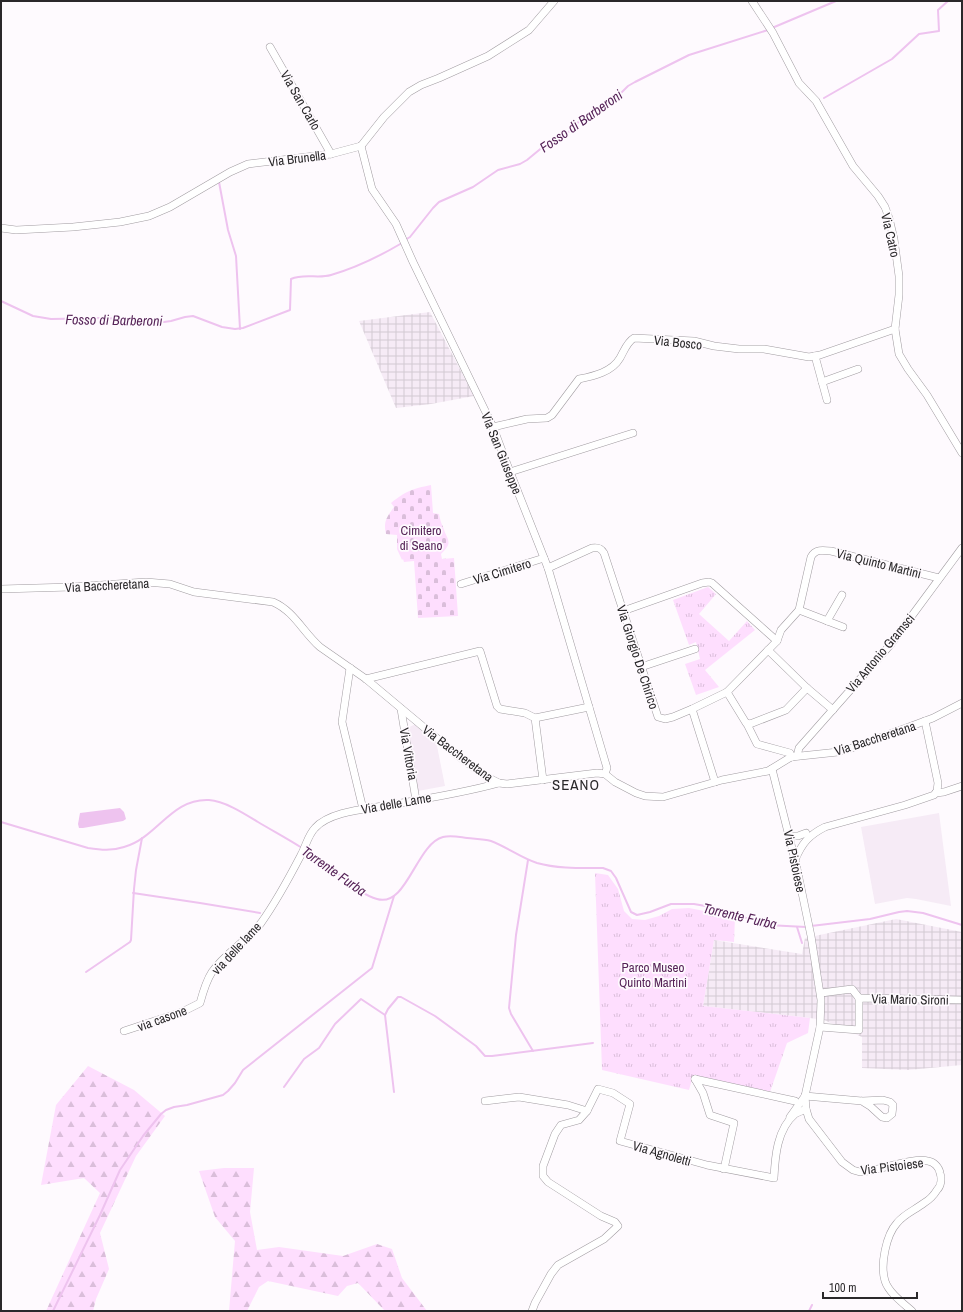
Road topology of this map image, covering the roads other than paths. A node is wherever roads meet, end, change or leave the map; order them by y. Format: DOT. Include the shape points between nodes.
graph roads {
  1 [pos="554,1"];
  2 [pos="752,1"];
  3 [pos="270,47"];
  4 [pos="361,146"];
  5 [pos="331,154"];
  6 [pos="1,228"];
  7 [pos="895,329"];
  8 [pos="815,356"];
  9 [pos="858,369"];
  10 [pos="822,382"];
  11 [pos="827,400"];
  12 [pos="493,428"];
  13 [pos="633,433"];
  14 [pos="962,453"];
  15 [pos="510,472"];
  16 [pos="962,548"];
  17 [pos="544,558"];
  18 [pos="548,568"];
  19 [pos="939,578"];
  20 [pos="461,584"];
  21 [pos="1,589"];
  22 [pos="842,595"];
  23 [pos="799,610"];
  24 [pos="623,611"];
  25 [pos="827,621"];
  26 [pos="843,627"];
  27 [pos="777,641"];
  28 [pos="695,649"];
  29 [pos="768,650"];
  30 [pos="641,666"];
  31 [pos="350,668"];
  32 [pos="366,678"];
  33 [pos="807,688"];
  34 [pos="727,692"];
  35 [pos="962,703"];
  36 [pos="589,707"];
  37 [pos="692,708"];
  38 [pos="401,709"];
  39 [pos="834,710"];
  40 [pos="535,718"];
  41 [pos="925,721"];
  42 [pos="749,724"];
  43 [pos="795,756"];
  44 [pos="772,769"];
  45 [pos="606,772"];
  46 [pos="542,780"];
  47 [pos="715,782"];
  48 [pos="499,783"];
  49 [pos="962,786"];
  50 [pos="937,790"];
  51 [pos="416,800"];
  52 [pos="363,808"];
  53 [pos="825,827"];
  54 [pos="806,833"];
  55 [pos="790,836"];
  56 [pos="793,851"];
  57 [pos="301,855"];
  58 [pos="795,860"];
  59 [pos="821,993"];
  60 [pos="859,998"];
  61 [pos="962,1000"];
  62 [pos="200,1003"];
  63 [pos="820,1027"];
  64 [pos="124,1031"];
  65 [pos="805,1096"];
  66 [pos="485,1101"];
  67 [pos="795,1101"];
  68 [pos="862,1101"];
  69 [pos="806,1109"];
  70 [pos="587,1111"];
  71 [pos="788,1122"];
  72 [pos="724,1169"];
  73 [pos="532,1311"];
  74 [pos="912,1311"];
  1 -- 4 [label="street" via="530,30 488,56 409,92 387,113"];
  2 -- 7 [label="street, Via Catro" via="767,23 799,83 816,101 853,166 885,207 894,239 899,276"];
  3 -- 5 [label="street, Via San Carlo"];
  4 -- 5 [label="street, Via Brunella"];
  4 -- 12 [label="street, Via San Giuseppe" via="372,189 396,224"];
  5 -- 6 [label="street, Via Brunella" via="248,164 149,216 73,227 16,230"];
  7 -- 8 [label="street, Via Bosco"];
  7 -- 14 [label="street, Via Catro" via="899,354"];
  8 -- 10 [label="street"];
  8 -- 12 [label="street, Via Bosco" via="797,356 764,349 722,348 694,341 634,338 614,366 601,374 579,379 552,415"];
  9 -- 10 [label="street"];
  10 -- 11 [label="street"];
  12 -- 15 [label="street, Via San Giuseppe"];
  13 -- 15 [label="street"];
  15 -- 17 [label="street, Via San Giuseppe"];
  16 -- 19 [label="street, Via Antonio Gramsci"];
  17 -- 18 [label="street, Via San Giuseppe"];
  17 -- 20 [label="street, Via Cimitero"];
  18 -- 24 [label="street, Via Giorgio De Chirico" via="592,548 601,549"];
  18 -- 36 [label="street, Via San Giuseppe"];
  19 -- 23 [label="street, Via Quinto Martini" via="819,550 814,552 811,558"];
  19 -- 39 [label="street, Via Antonio Gramsci" via="891,644"];
  21 -- 31 [label="street, Via Baccheretana" via="146,582 170,584 194,592 273,602 291,614 316,644"];
  22 -- 25 [label="street"];
  23 -- 25 [label="street"];
  23 -- 27 [label="street, Via Giorgio De Chirico" via="781,630"];
  24 -- 27 [label="street" via="709,582"];
  24 -- 30 [label="street, Via Giorgio De Chirico"];
  25 -- 26 [label="street"];
  27 -- 29 [label="street, Via Giorgio De Chirico"];
  28 -- 30 [label="street"];
  29 -- 33 [label="street"];
  29 -- 34 [label="street, Via Giorgio De Chirico"];
  30 -- 37 [label="street, Via Giorgio De Chirico" via="658,718 665,719"];
  31 -- 32 [label="street, Via Baccheretana"];
  31 -- 52 [label="street" via="342,722"];
  32 -- 38 [label="street, Via Baccheretana"];
  32 -- 40 [label="street" via="480,651 497,706"];
  33 -- 39 [label="street"];
  33 -- 42 [label="street" via="786,710"];
  34 -- 37 [label="street, Via Giorgio De Chirico"];
  34 -- 42 [label="street"];
  35 -- 41 [label="street, Via Baccheretana"];
  36 -- 40 [label="street"];
  36 -- 45 [label="street, Via San Giuseppe"];
  37 -- 47 [label="street"];
  38 -- 48 [label="street, Via Baccheretana" via="457,755"];
  38 -- 51 [label="street, Via Vittoria"];
  39 -- 43 [label="street, Via Antonio Gramsci" via="799,748"];
  40 -- 46 [label="street"];
  41 -- 43 [label="street, Via Baccheretana" via="849,750"];
  41 -- 50 [label="street" via="937,776"];
  42 -- 43 [label="street" via="757,744 790,752"];
  43 -- 44 [label="street, Via Baccheretana"];
  44 -- 47 [label="street, Via Baccheretana"];
  44 -- 55 [label="street, Via Pistoiese"];
  45 -- 46 [label="street, Via Baccheretana"];
  45 -- 47 [label="street, Via Baccheretana" via="615,782 631,791 654,797 663,797"];
  46 -- 48 [label="street, Via Baccheretana"];
  48 -- 51 [label="street, Via delle Lame"];
  49 -- 50 [label="street" via="944,792"];
  50 -- 53 [label="street" via="931,797"];
  51 -- 52 [label="street, Via delle Lame"];
  52 -- 57 [label="street, Via delle Lame" via="332,817 318,825"];
  53 -- 54 [label="street"];
  53 -- 58 [label="street" via="808,837"];
  54 -- 55 [label="street"];
  54 -- 56 [label="street"];
  55 -- 56 [label="street, Via Pistoiese"];
  56 -- 58 [label="street, Via Pistoiese"];
  57 -- 62 [label="street, via delle lame" via="255,931 212,972"];
  58 -- 59 [label="street, Via Pistoiese"];
  59 -- 60 [label="street, Via Mario Sironi" via="852,988"];
  59 -- 63 [label="street, Via Pistoiese"];
  60 -- 61 [label="street, Via Mario Sironi"];
  60 -- 63 [label="street, Via Mario Sironi" via="859,1030"];
  62 -- 64 [label="street, via casone" via="182,1012"];
  63 -- 65 [label="street, Via Pistoiese"];
  65 -- 68 [label="street"];
  65 -- 69 [label="street, Via Pistoiese"];
  65 -- 71 [label="street, Via Agnoletti"];
  66 -- 70 [label="street" via="519,1097 568,1104"];
  67 -- 72 [label="street" via="695,1079 710,1115 734,1123"];
  69 -- 71 [label="street, Via Agnoletti" via="794,1115"];
  69 -- 74 [label="street, Via Pistoiese" via="809,1119 836,1155 853,1170 868,1171 917,1160 927,1160 939,1168 939,1189 926,1202 896,1223 885,1250 885,1282"];
  70 -- 72 [label="street, Via Agnoletti" via="598,1089 613,1093 630,1104 620,1141"];
  70 -- 73 [label="street" via="580,1120 560,1125 543,1166 543,1176 548,1182 618,1226 604,1239 558,1264"];
  71 -- 72 [label="street, Via Agnoletti" via="779,1140 774,1178"];
}
